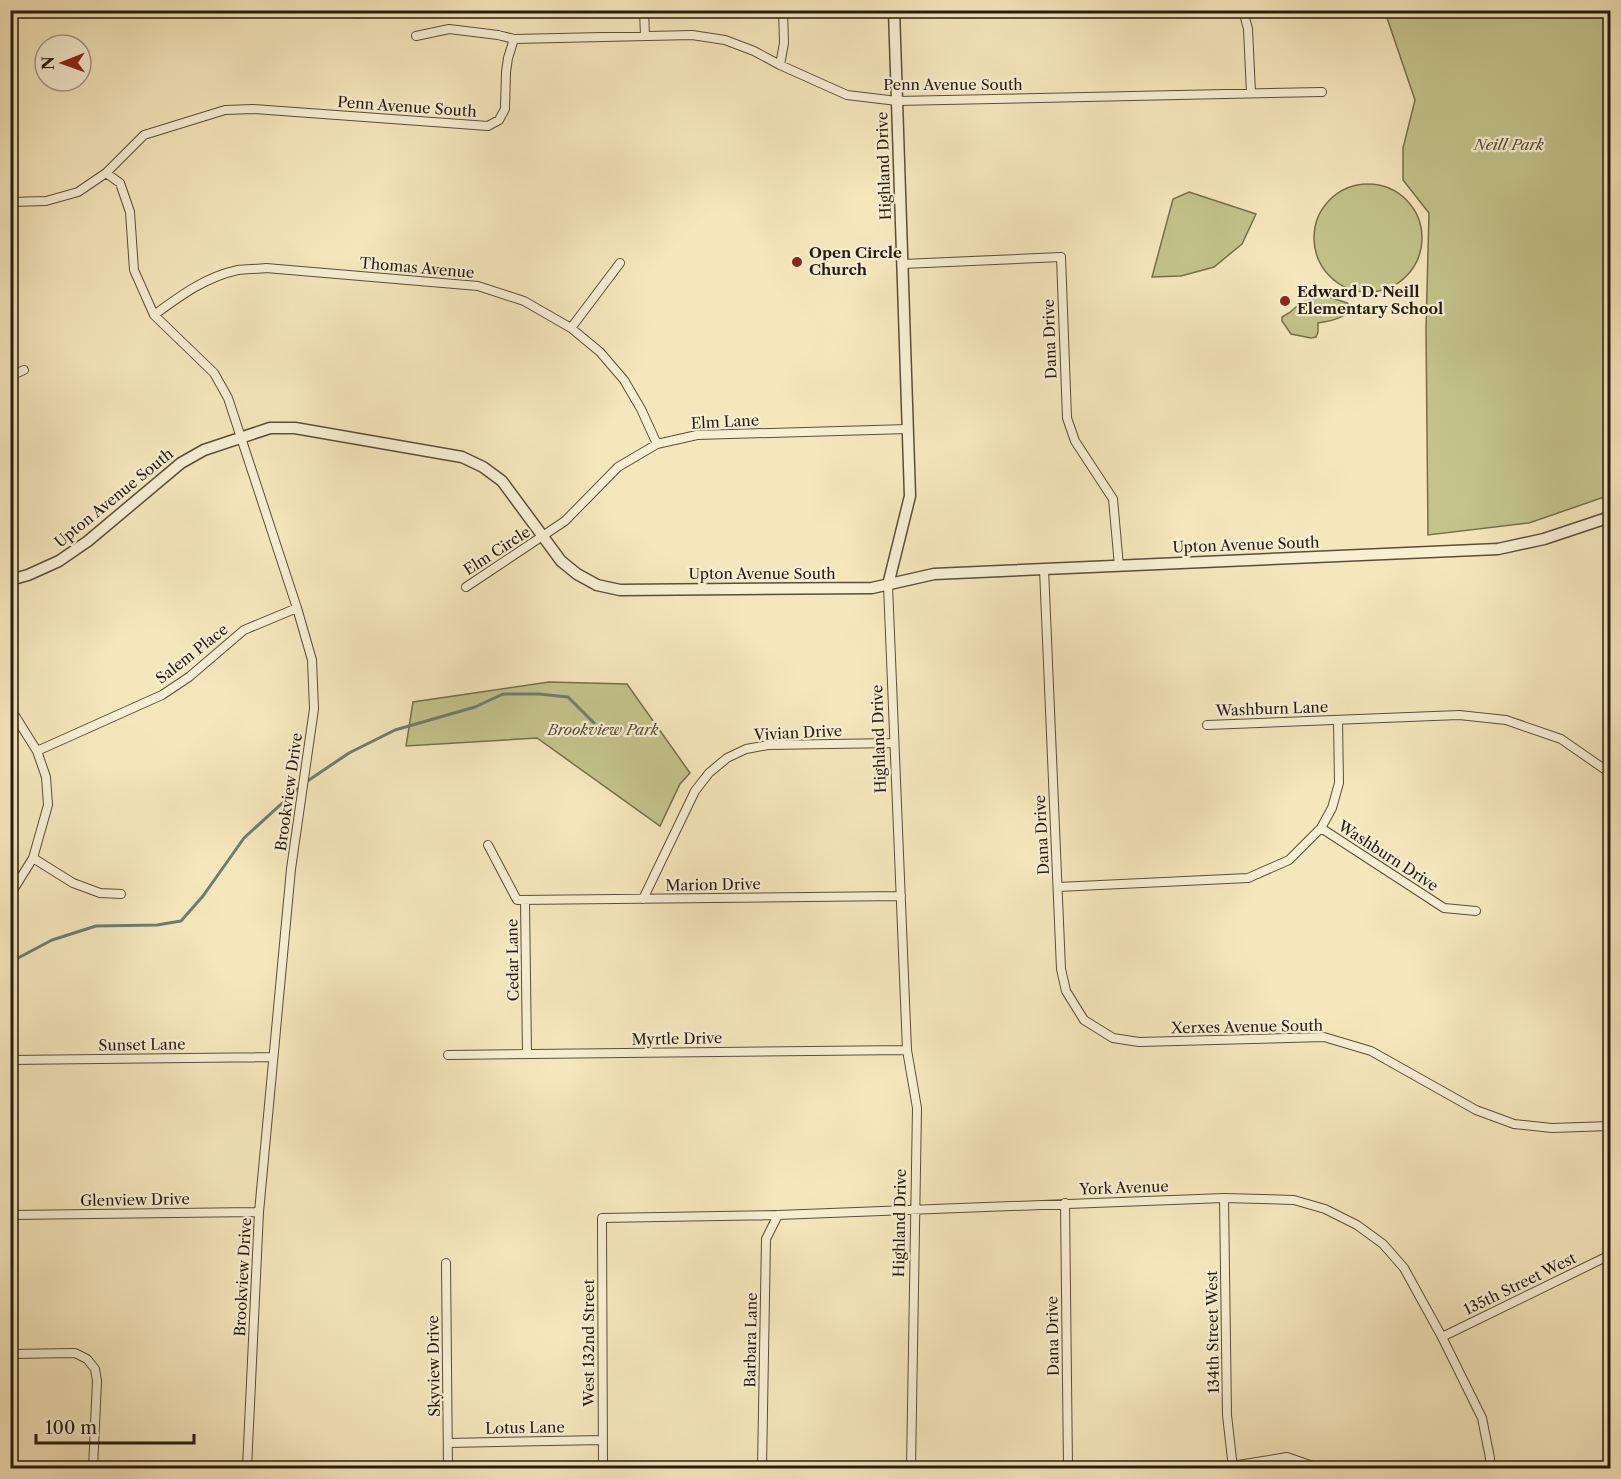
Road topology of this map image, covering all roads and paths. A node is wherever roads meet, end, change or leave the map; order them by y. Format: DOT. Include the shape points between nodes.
graph roads {
  1 [pos="644,10"];
  2 [pos="783,10"];
  3 [pos="894,10"];
  4 [pos="1243,10"];
  5 [pos="416,36"];
  6 [pos="645,36"];
  7 [pos="514,39"];
  8 [pos="780,65"];
  9 [pos="1322,92"];
  10 [pos="1251,93"];
  11 [pos="897,101"];
  12 [pos="106,173"];
  13 [pos="10,202"];
  14 [pos="620,262"];
  15 [pos="903,264"];
  16 [pos="154,315"];
  17 [pos="572,328"];
  18 [pos="24,370"];
  19 [pos="10,376"];
  20 [pos="908,429"];
  21 [pos="242,436"];
  22 [pos="657,444"];
  23 [pos="1611,517"];
  24 [pos="543,537"];
  25 [pos="1119,566"];
  26 [pos="1044,569"];
  27 [pos="10,580"];
  28 [pos="888,585"];
  29 [pos="466,587"];
  30 [pos="297,608"];
  31 [pos="10,708"];
  32 [pos="1338,720"];
  33 [pos="1207,725"];
  34 [pos="894,743"];
  35 [pos="37,752"];
  36 [pos="1611,773"];
  37 [pos="1321,828"];
  38 [pos="488,845"];
  39 [pos="33,858"];
  40 [pos="1058,888"];
  41 [pos="121,894"];
  42 [pos="10,895"];
  43 [pos="901,896"];
  44 [pos="644,899"];
  45 [pos="525,900"];
  46 [pos="1476,911"];
  47 [pos="1066,991"];
  48 [pos="907,1050"];
  49 [pos="527,1054"];
  50 [pos="448,1055"];
  51 [pos="273,1057"];
  52 [pos="10,1060"];
  53 [pos="1611,1126"];
  54 [pos="1224,1198"];
  55 [pos="1065,1203"];
  56 [pos="915,1210"];
  57 [pos="259,1212"];
  58 [pos="10,1215"];
  59 [pos="778,1215"];
  60 [pos="602,1218"];
  61 [pos="1611,1255"];
  62 [pos="446,1263"];
  63 [pos="1442,1337"];
  64 [pos="10,1354"];
  65 [pos="603,1440"];
  66 [pos="448,1443"];
  67 [pos="1313,1466"];
  68 [pos="1233,1467"];
  69 [pos="93,1468"];
  70 [pos="248,1468"];
  71 [pos="448,1468"];
  72 [pos="603,1468"];
  73 [pos="762,1468"];
  74 [pos="910,1468"];
  75 [pos="1068,1468"];
  76 [pos="1489,1468"];
  1 -- 6 [label="street"];
  2 -- 8 [label="street"];
  3 -- 11 [label="street, Highland Drive"];
  4 -- 10 [label="street" via="1248,29"];
  5 -- 7 [label="street" via="449,29"];
  6 -- 7 [label="street, Penn Avenue South"];
  6 -- 8 [label="street, Penn Avenue South" via="692,35 725,40"];
  7 -- 12 [label="street, Penn Avenue South" via="506,72 505,109 499,120 488,126 225,110 144,135"];
  8 -- 11 [label="street, Penn Avenue South" via="847,95"];
  9 -- 10 [label="street, Penn Avenue South"];
  10 -- 11 [label="street, Penn Avenue South"];
  11 -- 15 [label="street, Highland Drive"];
  12 -- 13 [label="street, Penn Avenue South" via="78,192 46,201"];
  12 -- 16 [label="street, Brookview Drive" via="120,183 130,212 134,270"];
  14 -- 17 [label="street"];
  15 -- 20 [label="street, Highland Drive"];
  15 -- 25 [label="street, Dana Drive" via="1061,257 1067,418 1075,441 1113,499"];
  16 -- 17 [label="street, Thomas Avenue" via="211,278 238,270 266,268 478,286 525,301"];
  16 -- 21 [label="street, Brookview Drive" via="214,373"];
  17 -- 22 [label="street, Thomas Avenue" via="624,380"];
  18 -- 19 [label="street"];
  20 -- 22 [label="street, Elm Lane" via="697,435"];
  20 -- 28 [label="street, Highland Drive" via="910,496"];
  21 -- 24 [label="street, Upton Avenue South" via="270,428 295,428 462,457 502,481"];
  21 -- 27 [label="street, Upton Avenue South" via="181,463 88,542 59,561"];
  21 -- 30 [label="street, Brookview Drive"];
  22 -- 24 [label="street, Elm Lane" via="618,467 565,521"];
  23 -- 25 [label="street, Upton Avenue South" via="1498,549"];
  24 -- 28 [label="street, Upton Avenue South" via="577,574 597,585 620,590"];
  24 -- 29 [label="street, Elm Circle"];
  25 -- 26 [label="street, Upton Avenue South"];
  26 -- 28 [label="street, Upton Avenue South" via="934,574"];
  26 -- 40 [label="street, Dana Drive"];
  28 -- 34 [label="street, Highland Drive"];
  30 -- 35 [label="street, Salem Place" via="244,630 162,695"];
  30 -- 51 [label="street, Brookview Drive" via="312,660 314,709 291,869"];
  31 -- 35 [label="street"];
  32 -- 33 [label="street, Washburn Lane"];
  32 -- 36 [label="street, Washburn Lane" via="1459,715 1506,720 1561,739"];
  32 -- 37 [label="street" via="1339,783"];
  34 -- 43 [label="street, Highland Drive"];
  34 -- 44 [label="street, Vivian Drive" via="768,745 747,749 727,759 695,791"];
  35 -- 39 [label="street" via="46,777 48,805"];
  37 -- 40 [label="street" via="1290,860 1248,878"];
  37 -- 46 [label="street, Washburn Drive" via="1444,908"];
  38 -- 45 [label="street, Cedar Lane" via="518,900"];
  39 -- 41 [label="street" via="73,883 100,893"];
  39 -- 42 [label="street"];
  40 -- 47 [label="street, Dana Drive" via="1061,969"];
  43 -- 44 [label="street, Marion Drive"];
  43 -- 48 [label="street, Highland Drive"];
  44 -- 45 [label="street, Marion Drive"];
  45 -- 49 [label="street, Cedar Lane"];
  47 -- 53 [label="street, Xerxes Avenue South" via="1084,1020 1113,1038 1139,1042 1324,1037 1371,1051 1476,1110 1514,1124 1552,1128"];
  48 -- 49 [label="street, Myrtle Drive"];
  48 -- 56 [label="street, Highland Drive" via="917,1108"];
  49 -- 50 [label="street, Myrtle Drive"];
  51 -- 52 [label="street, Sunset Lane"];
  51 -- 57 [label="street, Brookview Drive"];
  54 -- 55 [label="street, York Avenue"];
  54 -- 63 [label="street, York Avenue" via="1294,1200 1325,1209 1357,1225 1383,1244 1404,1268"];
  54 -- 68 [label="street, 134th Street West" via="1227,1415"];
  55 -- 56 [label="street, York Avenue"];
  55 -- 75 [label="street, Dana Drive"];
  56 -- 59 [label="street, York Avenue"];
  56 -- 74 [label="street, Highland Drive"];
  57 -- 58 [label="street, Glenview Drive"];
  57 -- 70 [label="street, Brookview Drive"];
  59 -- 60 [label="street, York Avenue"];
  59 -- 73 [label="street, Barbara Lane" via="766,1239"];
  60 -- 65 [label="street, West 132nd Street"];
  61 -- 63 [label="street, 135th Street West"];
  62 -- 66 [label="street, Skyview Drive"];
  63 -- 76 [label="street, York Avenue" via="1482,1418"];
  64 -- 69 [label="street" via="75,1353 95,1369"];
  65 -- 66 [label="street, Lotus Lane"];
  65 -- 72 [label="street, West 132nd Street"];
  66 -- 71 [label="street, Skyview Drive"];
  67 -- 68 [label="street, 134th Street West" via="1287,1457"];
}
